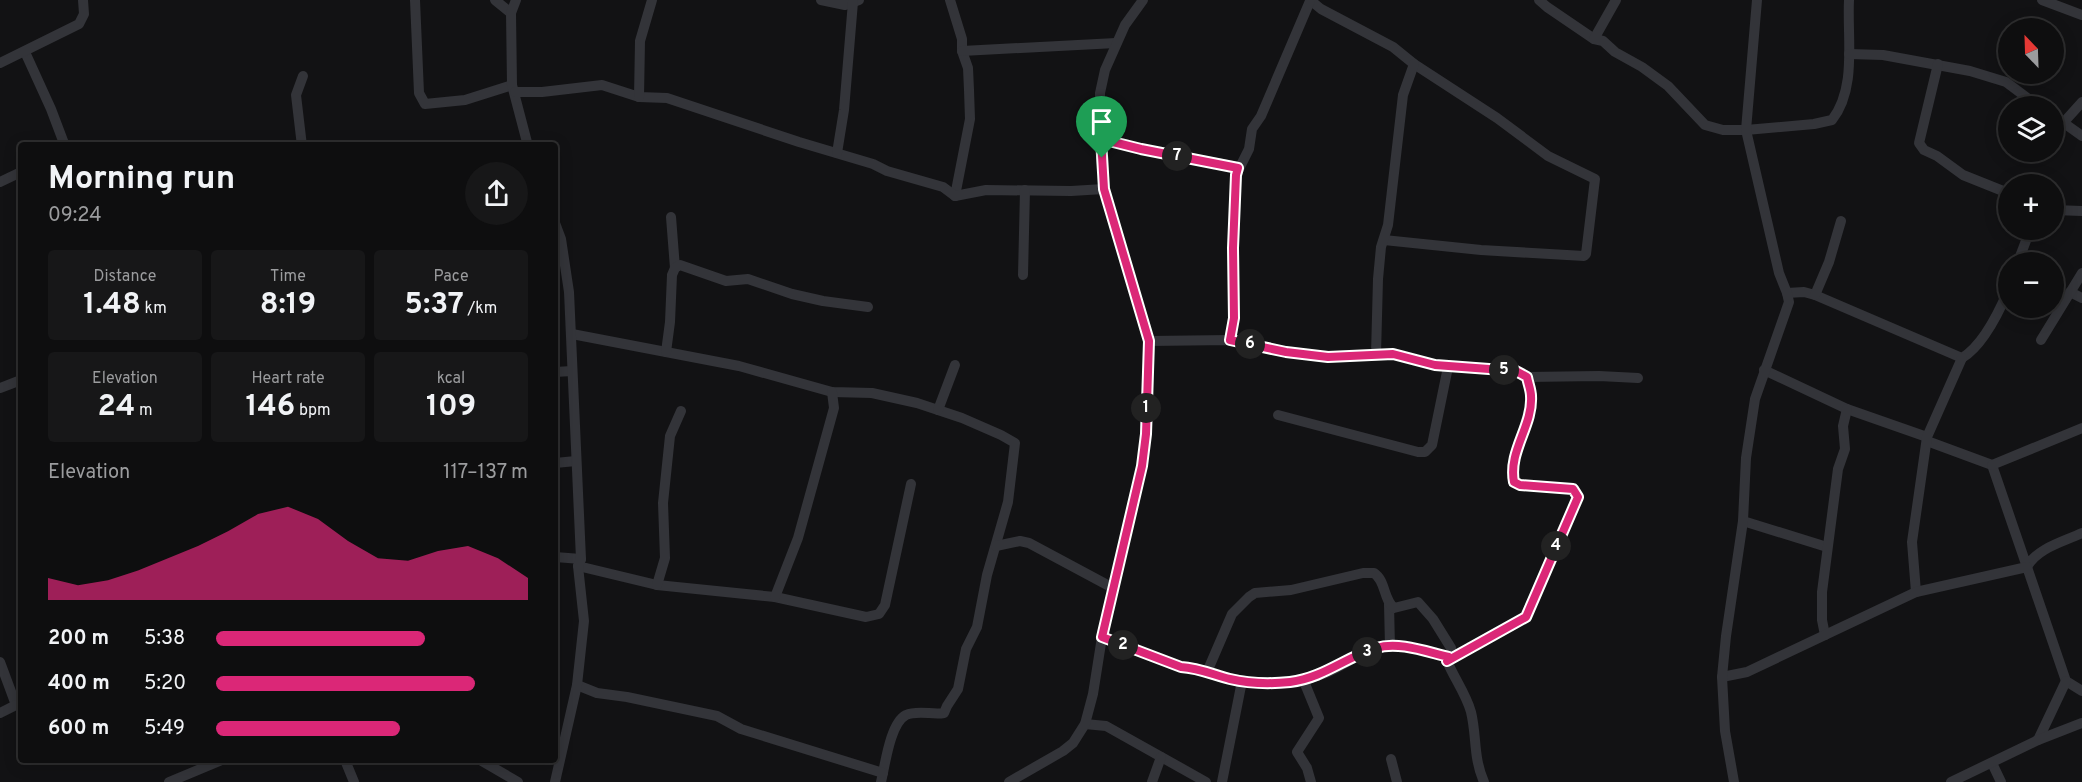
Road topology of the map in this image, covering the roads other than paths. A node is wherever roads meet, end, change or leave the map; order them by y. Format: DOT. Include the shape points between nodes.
graph roads {
  1 [pos="83,0"];
  2 [pos="415,0"];
  3 [pos="495,0"];
  4 [pos="516,0"];
  5 [pos="652,0"];
  6 [pos="821,0"];
  7 [pos="950,0"];
  8 [pos="1143,0"];
  9 [pos="1310,0"];
  10 [pos="1539,0"];
  11 [pos="1616,0"];
  12 [pos="1757,0"];
  13 [pos="1849,0"];
  14 [pos="2042,0"];
  15 [pos="856,1"];
  16 [pos="511,13"];
  17 [pos="2082,15"];
  18 [pos="1594,39"];
  19 [pos="1116,43"];
  20 [pos="962,51"];
  21 [pos="25,52"];
  22 [pos="1849,54"];
  23 [pos="0,63"];
  24 [pos="1414,64"];
  25 [pos="1938,64"];
  26 [pos="303,76"];
  27 [pos="514,89"];
  28 [pos="2025,96"];
  29 [pos="639,97"];
  30 [pos="2082,102"];
  31 [pos="2064,122"];
  32 [pos="1746,130"];
  33 [pos="2082,136"];
  34 [pos="1101,139"];
  35 [pos="63,142"];
  36 [pos="302,142"];
  37 [pos="527,142"];
  38 [pos="837,153"];
  39 [pos="1238,168"];
  40 [pos="18,173"];
  41 [pos="0,182"];
  42 [pos="1104,189"];
  43 [pos="1998,189"];
  44 [pos="1025,190"];
  45 [pos="955,196"];
  46 [pos="2064,210"];
  47 [pos="2082,211"];
  48 [pos="671,217"];
  49 [pos="1841,221"];
  50 [pos="558,231"];
  51 [pos="1384,240"];
  52 [pos="558,251"];
  53 [pos="675,268"];
  54 [pos="2082,273"];
  55 [pos="1023,275"];
  56 [pos="2070,292"];
  57 [pos="1787,293"];
  58 [pos="1815,295"];
  59 [pos="2082,298"];
  60 [pos="868,307"];
  61 [pos="1998,312"];
  62 [pos="572,334"];
  63 [pos="1230,340"];
  64 [pos="2041,340"];
  65 [pos="1149,341"];
  66 [pos="666,352"];
  67 [pos="1376,354"];
  68 [pos="1962,358"];
  69 [pos="955,365"];
  70 [pos="1448,367"];
  71 [pos="1764,370"];
  72 [pos="572,371"];
  73 [pos="558,372"];
  74 [pos="1527,377"];
  75 [pos="1638,378"];
  76 [pos="18,381"];
  77 [pos="0,388"];
  78 [pos="832,392"];
  79 [pos="1847,409"];
  80 [pos="938,410"];
  81 [pos="681,411"];
  82 [pos="1278,415"];
  83 [pos="2082,428"];
  84 [pos="1927,439"];
  85 [pos="576,461"];
  86 [pos="558,463"];
  87 [pos="1992,465"];
  88 [pos="911,484"];
  89 [pos="1743,521"];
  90 [pos="2082,533"];
  91 [pos="996,546"];
  92 [pos="1827,547"];
  93 [pos="558,557"];
  94 [pos="580,562"];
  95 [pos="2026,567"];
  96 [pos="657,585"];
  97 [pos="1113,588"];
  98 [pos="1916,592"];
  99 [pos="776,597"];
  100 [pos="1389,604"];
  101 [pos="1825,635"];
  102 [pos="1102,637"];
  103 [pos="1390,647"];
  104 [pos="1448,659"];
  105 [pos="0,662"];
  106 [pos="1207,672"];
  107 [pos="1722,677"];
  108 [pos="1303,679"];
  109 [pos="1242,681"];
  110 [pos="2066,681"];
  111 [pos="577,686"];
  112 [pos="2082,691"];
  113 [pos="18,702"];
  114 [pos="18,704"];
  115 [pos="0,713"];
  116 [pos="2082,723"];
  117 [pos="1085,724"];
  118 [pos="2038,740"];
  119 [pos="1161,758"];
  120 [pos="1391,759"];
  121 [pos="186,763"];
  122 [pos="215,763"];
  123 [pos="346,763"];
  124 [pos="485,763"];
  125 [pos="1992,763"];
  126 [pos="190,773"];
  127 [pos="882,778"];
  128 [pos="169,782"];
  129 [pos="354,782"];
  130 [pos="518,782"];
  131 [pos="555,782"];
  132 [pos="1009,782"];
  133 [pos="1152,782"];
  134 [pos="1206,782"];
  135 [pos="1222,782"];
  136 [pos="1311,782"];
  137 [pos="1398,782"];
  138 [pos="1484,782"];
  139 [pos="1734,782"];
  140 [pos="1951,782"];
  141 [pos="2001,782"];
  1 -- 21 [label="street" via="84,14 79,24"];
  2 -- 27 [label="street" via="419,93 425,104"];
  3 -- 16 [label="street"];
  4 -- 16 [label="street"];
  5 -- 29 [label="street" via="640,41"];
  6 -- 15 [label="street" via="845,5"];
  7 -- 20 [label="street"];
  8 -- 19 [label="street"];
  9 -- 24 [label="street" via="1393,47"];
  9 -- 39 [label="street"];
  10 -- 18 [label="street"];
  11 -- 18 [label="street"];
  12 -- 32 [label="street"];
  13 -- 22 [label="street"];
  14 -- 17 [label="street"];
  15 -- 38 [label="street"];
  16 -- 27 [label="street"];
  18 -- 32 [label="street" via="1603,41 1668,86 1705,125"];
  19 -- 20 [label="street"];
  19 -- 34 [label="street" via="1100,93"];
  20 -- 45 [label="street" via="968,68 970,119"];
  21 -- 23 [label="street"];
  21 -- 35 [label="street"];
  22 -- 25 [label="street"];
  22 -- 32 [label="street" via="1844,100 1832,120"];
  24 -- 51 [label="street" via="1403,95"];
  24 -- 51 [label="street" via="1548,156 1594,177 1586,254 1581,257"];
  25 -- 28 [label="street" via="2006,82"];
  25 -- 43 [label="street" via="1918,143 1963,175"];
  26 -- 36 [label="street" via="296,95"];
  27 -- 29 [label="street" via="542,92 602,85"];
  27 -- 37 [label="street"];
  29 -- 38 [label="street" via="667,98"];
  30 -- 31 [label="street"];
  31 -- 33 [label="street"];
  32 -- 57 [label="street"];
  34 -- 39 [label="street"];
  34 -- 42 [label="street"];
  38 -- 45 [label="street" via="943,187"];
  39 -- 63 [label="street"];
  40 -- 41 [label="street"];
  42 -- 44 [label="street"];
  42 -- 65 [label="street"];
  44 -- 45 [label="street" via="986,190"];
  44 -- 55 [label="street"];
  46 -- 47 [label="street"];
  48 -- 53 [label="street"];
  49 -- 58 [label="street"];
  50 -- 52 [label="street"];
  51 -- 67 [label="street" via="1378,279"];
  52 -- 62 [label="street" via="569,292"];
  53 -- 60 [label="street" via="680,265 726,281 748,279 813,298"];
  53 -- 66 [label="street"];
  54 -- 56 [label="street"];
  56 -- 59 [label="street"];
  56 -- 64 [label="street"];
  57 -- 58 [label="street"];
  57 -- 71 [label="street" via="1789,303"];
  58 -- 68 [label="street"];
  61 -- 68 [label="street" via="1970,353"];
  62 -- 66 [label="street"];
  62 -- 72 [label="street"];
  63 -- 65 [label="street"];
  63 -- 67 [label="street" via="1328,357"];
  65 -- 97 [label="street" via="1142,466"];
  66 -- 78 [label="street" via="739,366"];
  67 -- 70 [label="street" via="1393,354"];
  68 -- 84 [label="street"];
  69 -- 80 [label="street"];
  70 -- 74 [label="street" via="1516,371"];
  70 -- 82 [label="street" via="1431,445 1425,452"];
  71 -- 79 [label="street"];
  71 -- 89 [label="street" via="1755,399 1746,458"];
  72 -- 73 [label="street"];
  72 -- 85 [label="street"];
  74 -- 75 [label="street"];
  74 -- 104 [label="street" via="1531,397 1514,460 1514,482 1573,489 1578,497 1526,617"];
  76 -- 77 [label="street"];
  78 -- 80 [label="street" via="872,393"];
  78 -- 99 [label="street" via="834,408 798,538"];
  79 -- 84 [label="street"];
  79 -- 92 [label="street" via="1843,426 1845,449 1838,469"];
  80 -- 91 [label="street" via="1015,443 1008,502"];
  81 -- 96 [label="street" via="670,436 663,503 665,558"];
  83 -- 87 [label="street"];
  84 -- 87 [label="street"];
  84 -- 98 [label="street" via="1912,542"];
  85 -- 86 [label="street"];
  85 -- 94 [label="street"];
  87 -- 95 [label="street"];
  88 -- 99 [label="street" via="885,605 879,614 866,617"];
  89 -- 92 [label="street"];
  89 -- 107 [label="street"];
  90 -- 95 [label="street" via="2039,553"];
  91 -- 97 [label="street" via="1029,543"];
  91 -- 127 [label="street" via="958,689 945,713 907,715 901,720 892,736"];
  92 -- 101 [label="street" via="1822,592"];
  93 -- 94 [label="street"];
  94 -- 96 [label="street"];
  94 -- 111 [label="street" via="584,621"];
  95 -- 98 [label="street"];
  95 -- 110 [label="street"];
  96 -- 99 [label="street"];
  97 -- 102 [label="street"];
  98 -- 101 [label="street"];
  100 -- 103 [label="street"];
  100 -- 104 [label="street" via="1394,608 1418,602 1451,648"];
  100 -- 106 [label="street" via="1374,573 1255,593 1232,614"];
  101 -- 107 [label="street" via="1747,672"];
  102 -- 106 [label="street" via="1181,667"];
  102 -- 117 [label="street"];
  103 -- 104 [label="street" via="1405,647"];
  103 -- 108 [label="street" via="1377,648 1324,674"];
  104 -- 138 [label="street" via="1472,714 1477,764"];
  105 -- 113 [label="street"];
  106 -- 109 [label="street"];
  107 -- 139 [label="street" via="1725,731"];
  108 -- 109 [label="street" via="1261,684"];
  108 -- 136 [label="street" via="1319,718 1297,752"];
  109 -- 135 [label="street"];
  110 -- 112 [label="street"];
  110 -- 118 [label="street"];
  111 -- 127 [label="street" via="717,716 741,729"];
  111 -- 131 [label="street"];
  114 -- 115 [label="street"];
  116 -- 118 [label="street"];
  117 -- 119 [label="street" via="1106,726"];
  117 -- 132 [label="street" via="1063,751"];
  118 -- 125 [label="street"];
  119 -- 133 [label="street"];
  119 -- 134 [label="street"];
  120 -- 137 [label="street"];
  121 -- 126 [label="street"];
  122 -- 126 [label="street"];
  123 -- 129 [label="street"];
  124 -- 130 [label="street"];
  125 -- 140 [label="street"];
  125 -- 141 [label="street"];
  126 -- 128 [label="street"];
}
